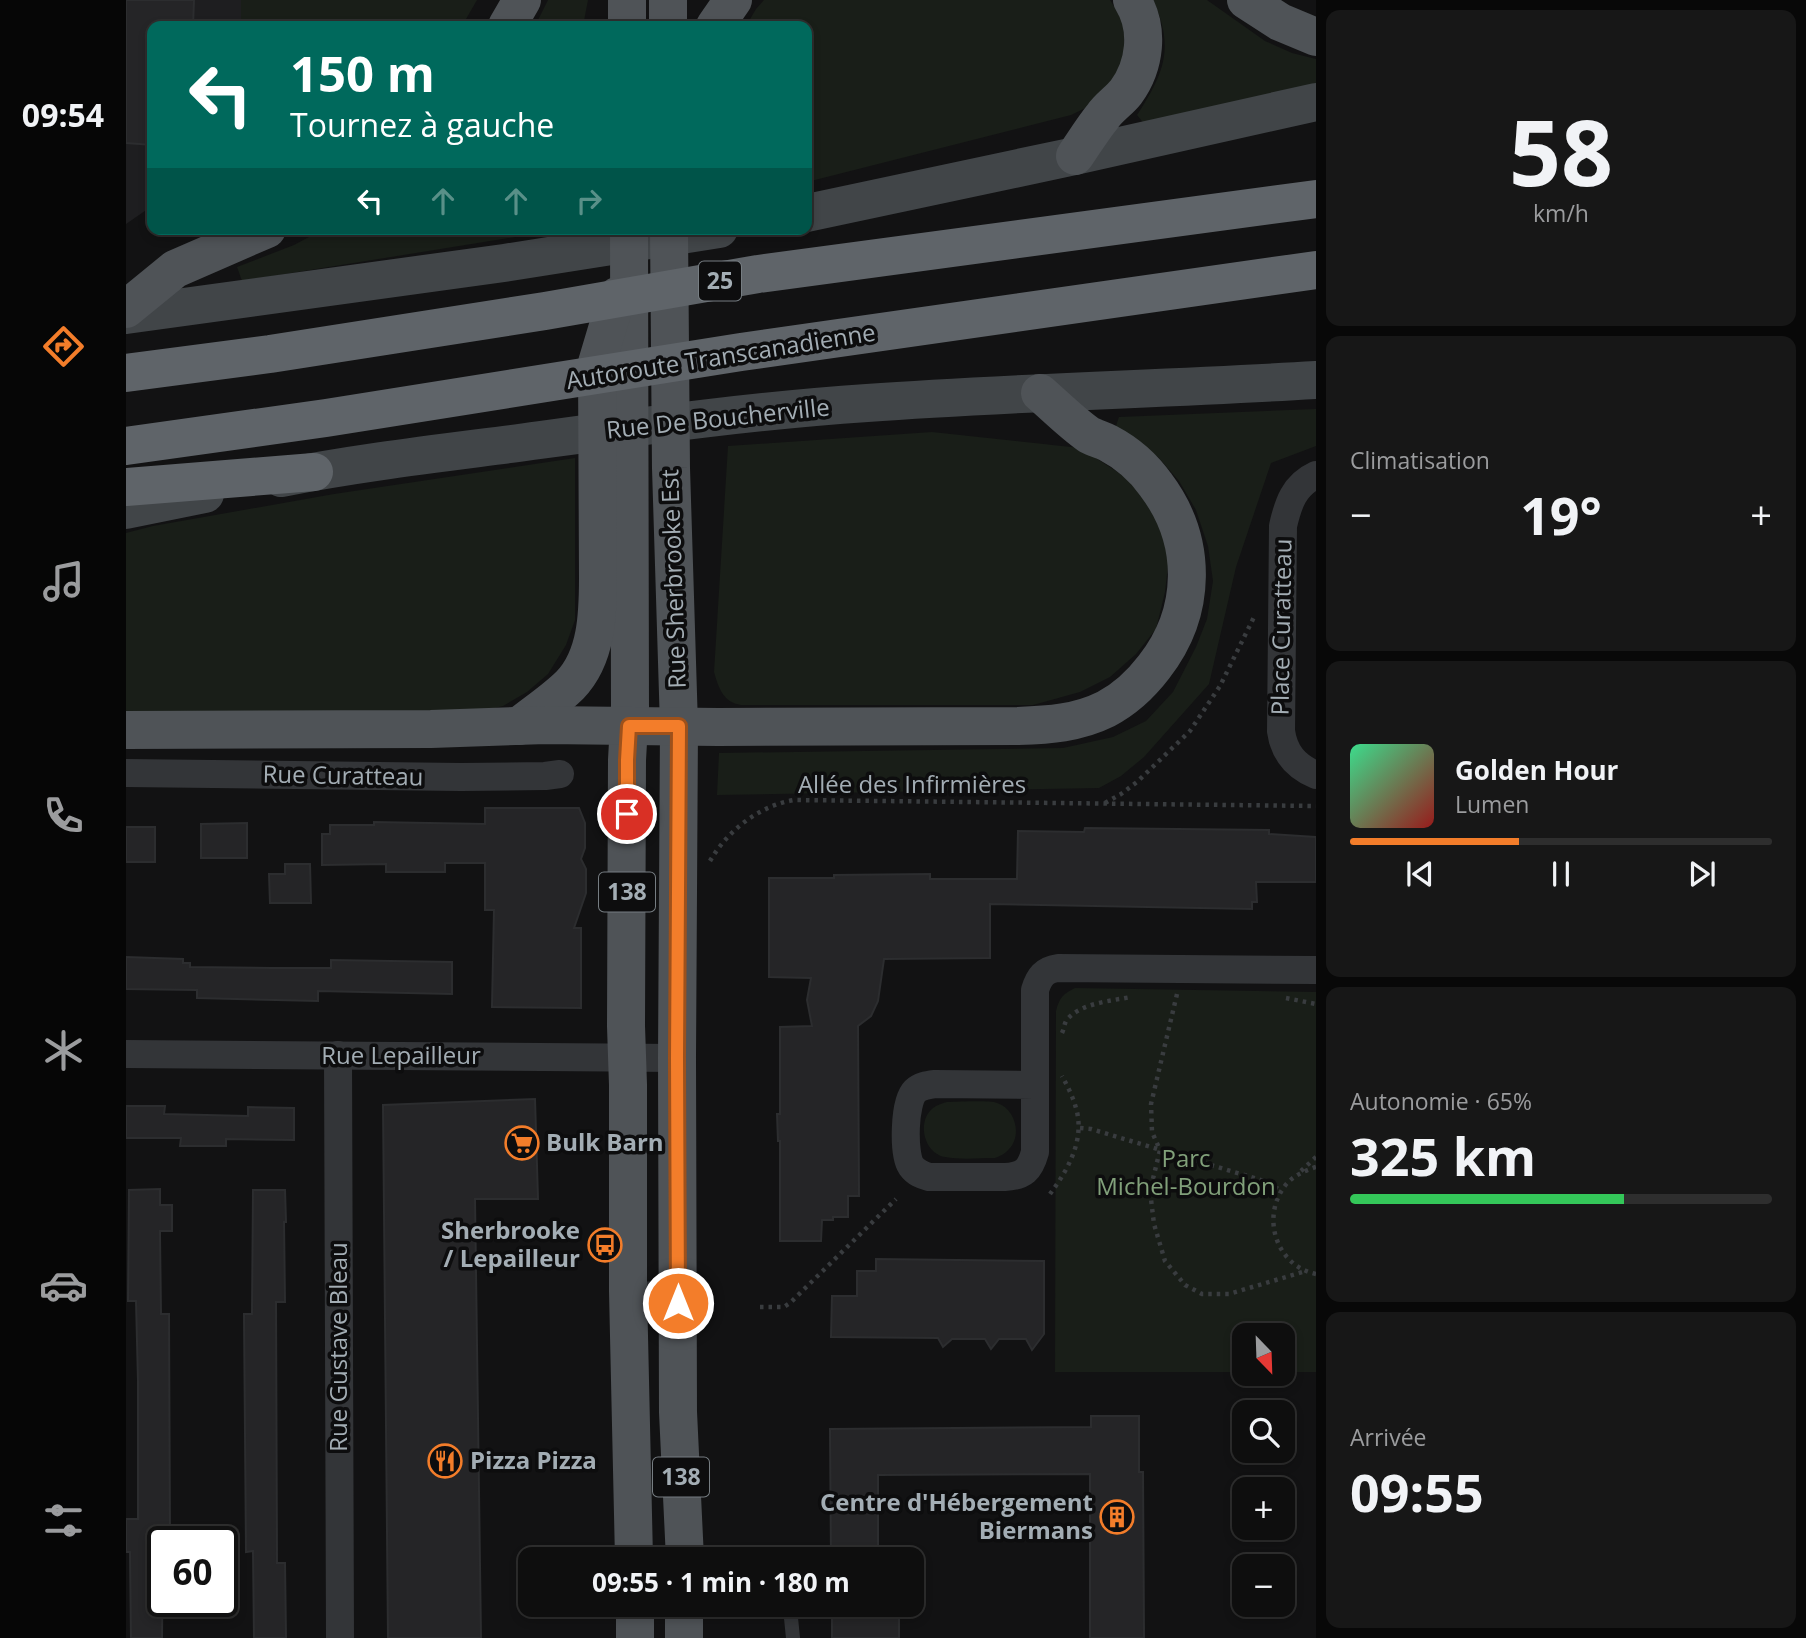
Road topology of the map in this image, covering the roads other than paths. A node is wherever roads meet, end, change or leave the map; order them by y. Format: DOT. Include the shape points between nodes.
graph roads {
  1 [pos="522,0"];
  2 [pos="627,0"];
  3 [pos="668,0"];
  4 [pos="733,0"];
  5 [pos="1132,0"];
  6 [pos="1245,0"];
  7 [pos="510,21"];
  8 [pos="627,21"];
  9 [pos="668,21"];
  10 [pos="718,21"];
  11 [pos="1316,37"];
  12 [pos="1316,102"];
  13 [pos="1075,156"];
  14 [pos="1316,200"];
  15 [pos="812,212"];
  16 [pos="253,235"];
  17 [pos="669,235"];
  18 [pos="681,235"];
  19 [pos="688,235"];
  20 [pos="629,244"];
  21 [pos="1316,270"];
  22 [pos="669,301"];
  23 [pos="126,309"];
  24 [pos="126,315"];
  25 [pos="126,373"];
  26 [pos="1316,380"];
  27 [pos="1040,393"];
  28 [pos="126,446"];
  29 [pos="314,472"];
  30 [pos="1316,475"];
  31 [pos="614,477"];
  32 [pos="126,487"];
  33 [pos="126,510"];
  34 [pos="519,726"];
  35 [pos="629,726"];
  36 [pos="679,726"];
  37 [pos="126,730"];
  38 [pos="126,773"];
  39 [pos="560,774"];
  40 [pos="1316,775"];
  41 [pos="1316,970"];
  42 [pos="126,1054"];
  43 [pos="338,1055"];
  44 [pos="628,1058"];
  45 [pos="677,1058"];
  46 [pos="1034,1085"];
  47 [pos="678,1286"];
  48 [pos="628,1291"];
  49 [pos="634,1547"];
  50 [pos="695,1547"];
  51 [pos="635,1617"];
  52 [pos="684,1617"];
  53 [pos="792,1617"];
  54 [pos="340,1638"];
  55 [pos="635,1638"];
  56 [pos="684,1638"];
  57 [pos="793,1638"];
  1 -- 7 [label="main road"];
  2 -- 8 [label="main road"];
  3 -- 9 [label="main road"];
  4 -- 10 [label="main road"];
  5 -- 13 [label="main road" via="1142,23 1141,60 1125,93 1104,113"];
  6 -- 11 [label="main road"];
  12 -- 13 [label="main road"];
  13 -- 15 [label="main road"];
  14 -- 25 [label="highway, 25" via="758,274 545,311"];
  16 -- 23 [label="main road" via="175,269"];
  17 -- 22 [label="main road, Rue Sherbrooke Est / 138"];
  18 -- 24 [label="main road"];
  19 -- 22 [label="main road"];
  20 -- 31 [label="main road" via="597,363"];
  21 -- 28 [label="highway, Autoroute Transcanadienne"];
  22 -- 36 [label="main road, Rue Sherbrooke Est / 138"];
  26 -- 27 [label="main road, Rue De Boucherville"];
  27 -- 29 [label="main road, Rue De Boucherville" via="748,414"];
  27 -- 36 [label="main road" via="1090,435 1146,471 1164,496 1180,533 1188,579 1182,614 1160,659 1133,689 1096,714 1043,725"];
  29 -- 32 [label="highway"];
  29 -- 33 [label="main road, Rue De Boucherville"];
  30 -- 40 [label="street, Place Curatteau" via="1296,489 1283,526 1281,731 1283,744 1296,764"];
  31 -- 34 [label="main road" via="590,650 569,686"];
  31 -- 35 [label="main road, Rue Sherbrooke Est / 138"];
  34 -- 35 [label="main road"];
  34 -- 37 [label="main road"];
  35 -- 36 [label="main road"];
  35 -- 44 [label="main road, Rue Sherbrooke Est / 138"];
  36 -- 45 [label="main road, Rue Sherbrooke Est / 138"];
  38 -- 39 [label="street, Rue Curatteau"];
  41 -- 46 [label="street" via="1049,969 1035,990"];
  42 -- 43 [label="street, Rue Lepailleur"];
  43 -- 44 [label="street, Rue Lepailleur"];
  43 -- 54 [label="street, Rue Gustave Bleau"];
  44 -- 45 [label="street, Rue Lepailleur"];
  44 -- 48 [label="main road, Rue Sherbrooke Est / 138"];
  45 -- 47 [label="main road, Rue Sherbrooke Est / 138"];
  46 -- 46 [label="street" via="1035,1152 1026,1171 1016,1177 929,1177 912,1167 906,1147 908,1108 916,1090 935,1084"];
  47 -- 48 [label="lane"];
  47 -- 50 [label="main road, Rue Sherbrooke Est / 138" via="678,1412"];
  48 -- 49 [label="main road, Rue Sherbrooke Est / 138"];
  51 -- 55 [label="main road"];
  52 -- 56 [label="main road"];
  53 -- 57 [label="lane"];
}
